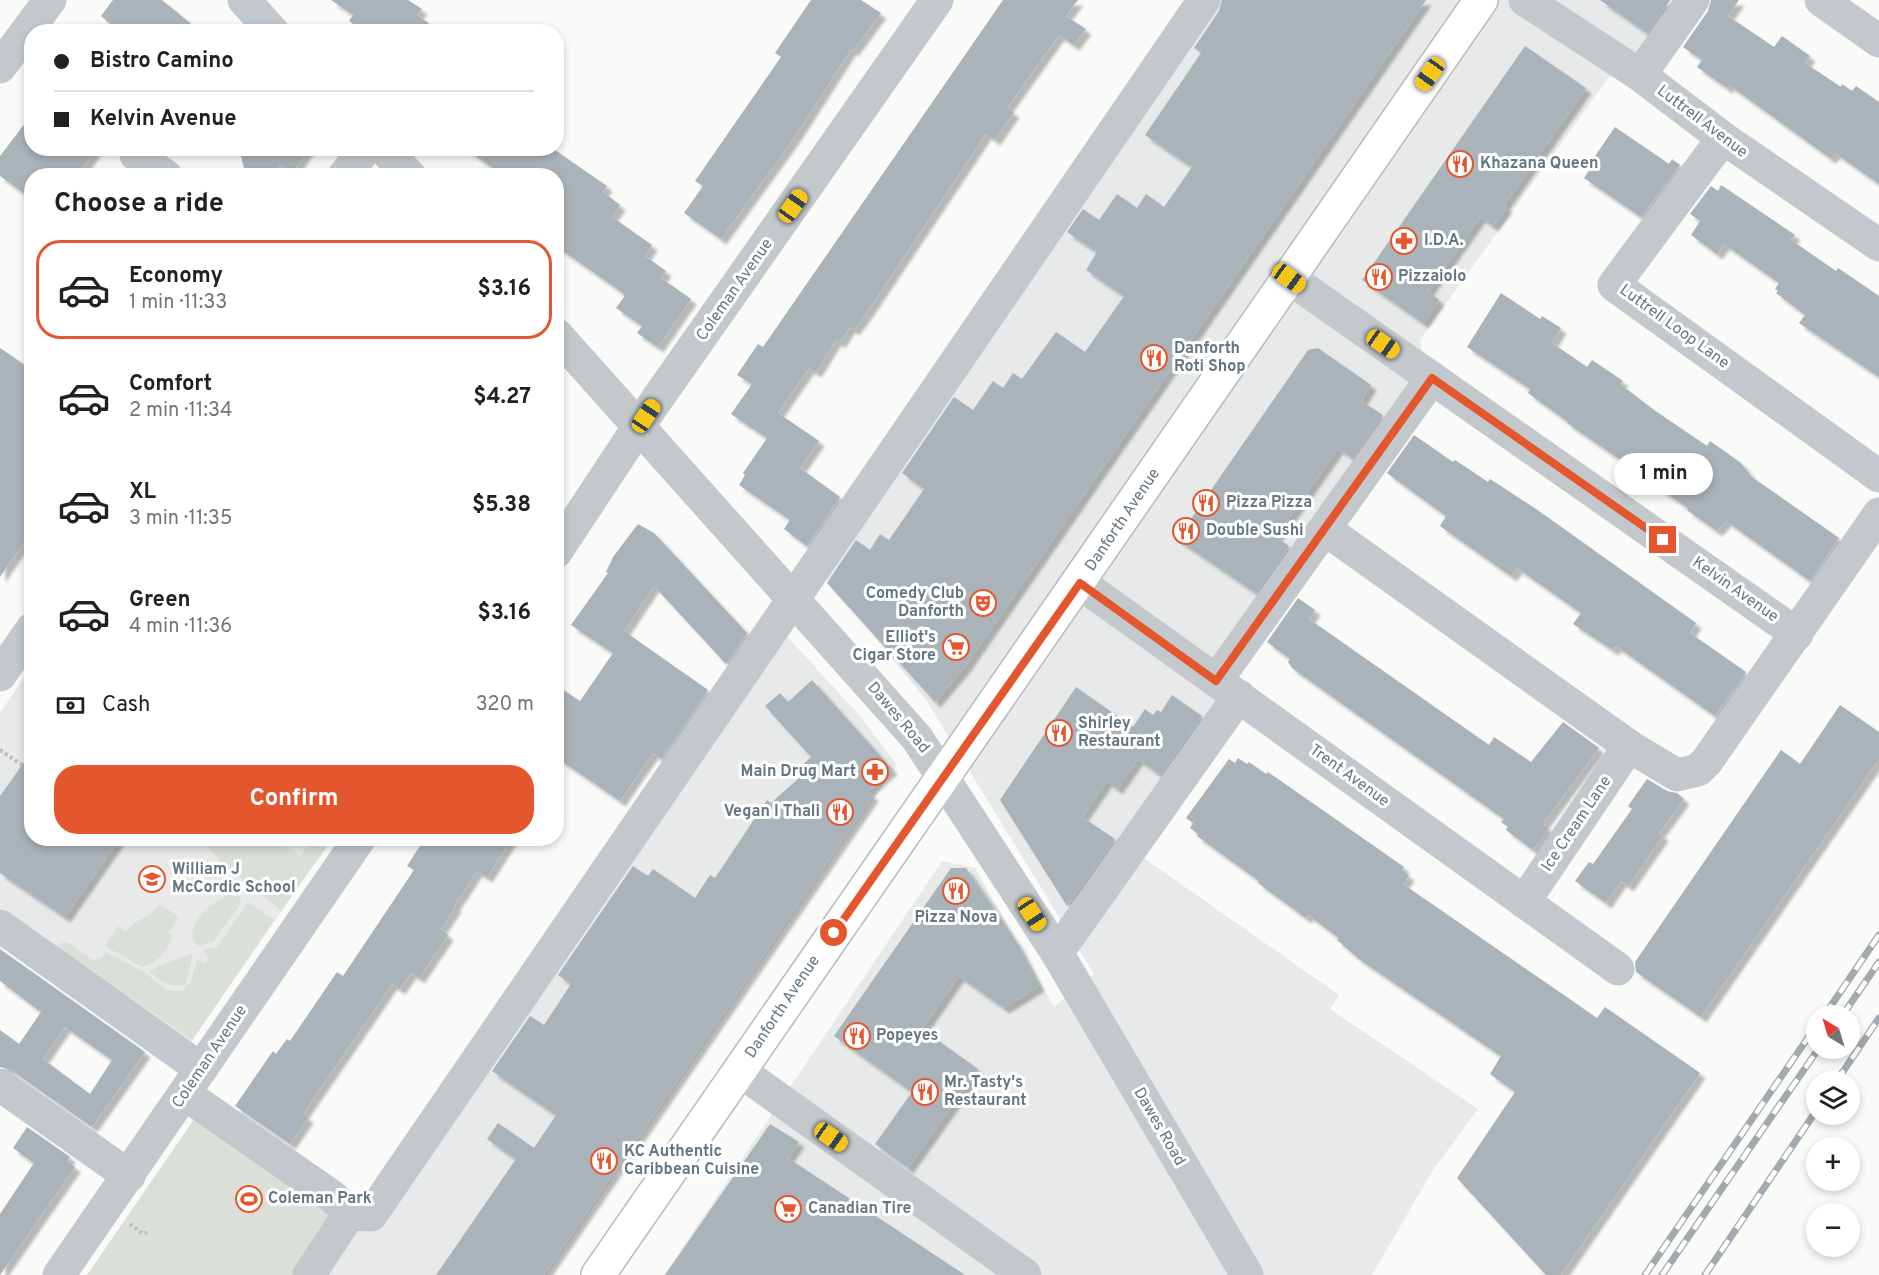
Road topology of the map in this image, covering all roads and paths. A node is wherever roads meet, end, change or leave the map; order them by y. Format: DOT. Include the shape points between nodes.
graph roads {
  1 [pos="50,0"];
  2 [pos="243,0"];
  3 [pos="1204,0"];
  4 [pos="1481,0"];
  5 [pos="1525,0"];
  6 [pos="1693,0"];
  7 [pos="1821,0"];
  8 [pos="935,1"];
  9 [pos="32,24"];
  10 [pos="266,24"];
  11 [pos="24,35"];
  12 [pos="1879,41"];
  13 [pos="0,67"];
  14 [pos="1640,75"];
  15 [pos="1723,138"];
  16 [pos="137,156"];
  17 [pos="360,156"];
  18 [pos="391,156"];
  19 [pos="155,168"];
  20 [pos="350,168"];
  21 [pos="402,168"];
  22 [pos="1879,245"];
  23 [pos="1289,278"];
  24 [pos="564,343"];
  25 [pos="1432,378"];
  26 [pos="638,427"];
  27 [pos="1879,476"];
  28 [pos="1879,514"];
  29 [pos="1326,530"];
  30 [pos="564,540"];
  31 [pos="1080,583"];
  32 [pos="792,598"];
  33 [pos="1797,634"];
  34 [pos="24,640"];
  35 [pos="0,675"];
  36 [pos="1227,689"];
  37 [pos="1629,746"];
  38 [pos="0,750"];
  39 [pos="22,765"];
  40 [pos="944,775"];
  41 [pos="355,846"];
  42 [pos="1524,902"];
  43 [pos="0,926"];
  44 [pos="1057,953"];
  45 [pos="1618,969"];
  46 [pos="740,1071"];
  47 [pos="193,1082"];
  48 [pos="0,1085"];
  49 [pos="129,1176"];
  50 [pos="350,1214"];
  51 [pos="122,1218"];
  52 [pos="147,1232"];
  53 [pos="59,1275"];
  54 [pos="309,1275"];
  55 [pos="598,1275"];
  56 [pos="1025,1275"];
  57 [pos="1247,1275"];
  1 -- 9 [label="street"];
  2 -- 10 [label="street"];
  3 -- 32 [label="street"];
  4 -- 23 [label="main road, Danforth Avenue"];
  5 -- 14 [label="street, Luttrell Avenue"];
  6 -- 14 [label="street"];
  7 -- 12 [label="street"];
  8 -- 26 [label="street, Coleman Avenue"];
  11 -- 13 [label="street"];
  14 -- 15 [label="street, Luttrell Avenue"];
  15 -- 22 [label="street, Luttrell Avenue"];
  15 -- 27 [label="street, Luttrell Loop Lane" via="1614,285"];
  16 -- 19 [label="street"];
  17 -- 20 [label="street"];
  18 -- 21 [label="street"];
  23 -- 25 [label="street, Kelvin Avenue"];
  23 -- 31 [label="main road, Danforth Avenue"];
  24 -- 26 [label="street, Dawes Road"];
  25 -- 29 [label="street"];
  25 -- 33 [label="street, Kelvin Avenue"];
  26 -- 30 [label="street, Coleman Avenue"];
  26 -- 32 [label="street, Dawes Road"];
  28 -- 33 [label="street"];
  29 -- 36 [label="street"];
  29 -- 37 [label="street"];
  31 -- 36 [label="street, Trent Avenue"];
  31 -- 40 [label="main road, Danforth Avenue"];
  32 -- 40 [label="street, Dawes Road" via="917,738"];
  32 -- 50 [label="street" via="370,1215"];
  33 -- 37 [label="street" via="1698,770 1677,775"];
  34 -- 35 [label="street"];
  36 -- 42 [label="street, Trent Avenue"];
  36 -- 44 [label="street"];
  37 -- 42 [label="street, Ice Cream Lane"];
  38 -- 39 [label="path"];
  40 -- 44 [label="street, Dawes Road"];
  40 -- 46 [label="main road, Danforth Avenue"];
  41 -- 47 [label="street, Coleman Avenue"];
  42 -- 45 [label="street, Trent Avenue"];
  43 -- 47 [label="street"];
  44 -- 57 [label="street, Dawes Road"];
  46 -- 55 [label="main road, Danforth Avenue"];
  46 -- 56 [label="street"];
  47 -- 49 [label="street, Coleman Avenue"];
  47 -- 50 [label="street"];
  48 -- 49 [label="street"];
  49 -- 53 [label="street, Coleman Avenue"];
  50 -- 54 [label="street"];
  51 -- 52 [label="path" via="143,1234"];
}
